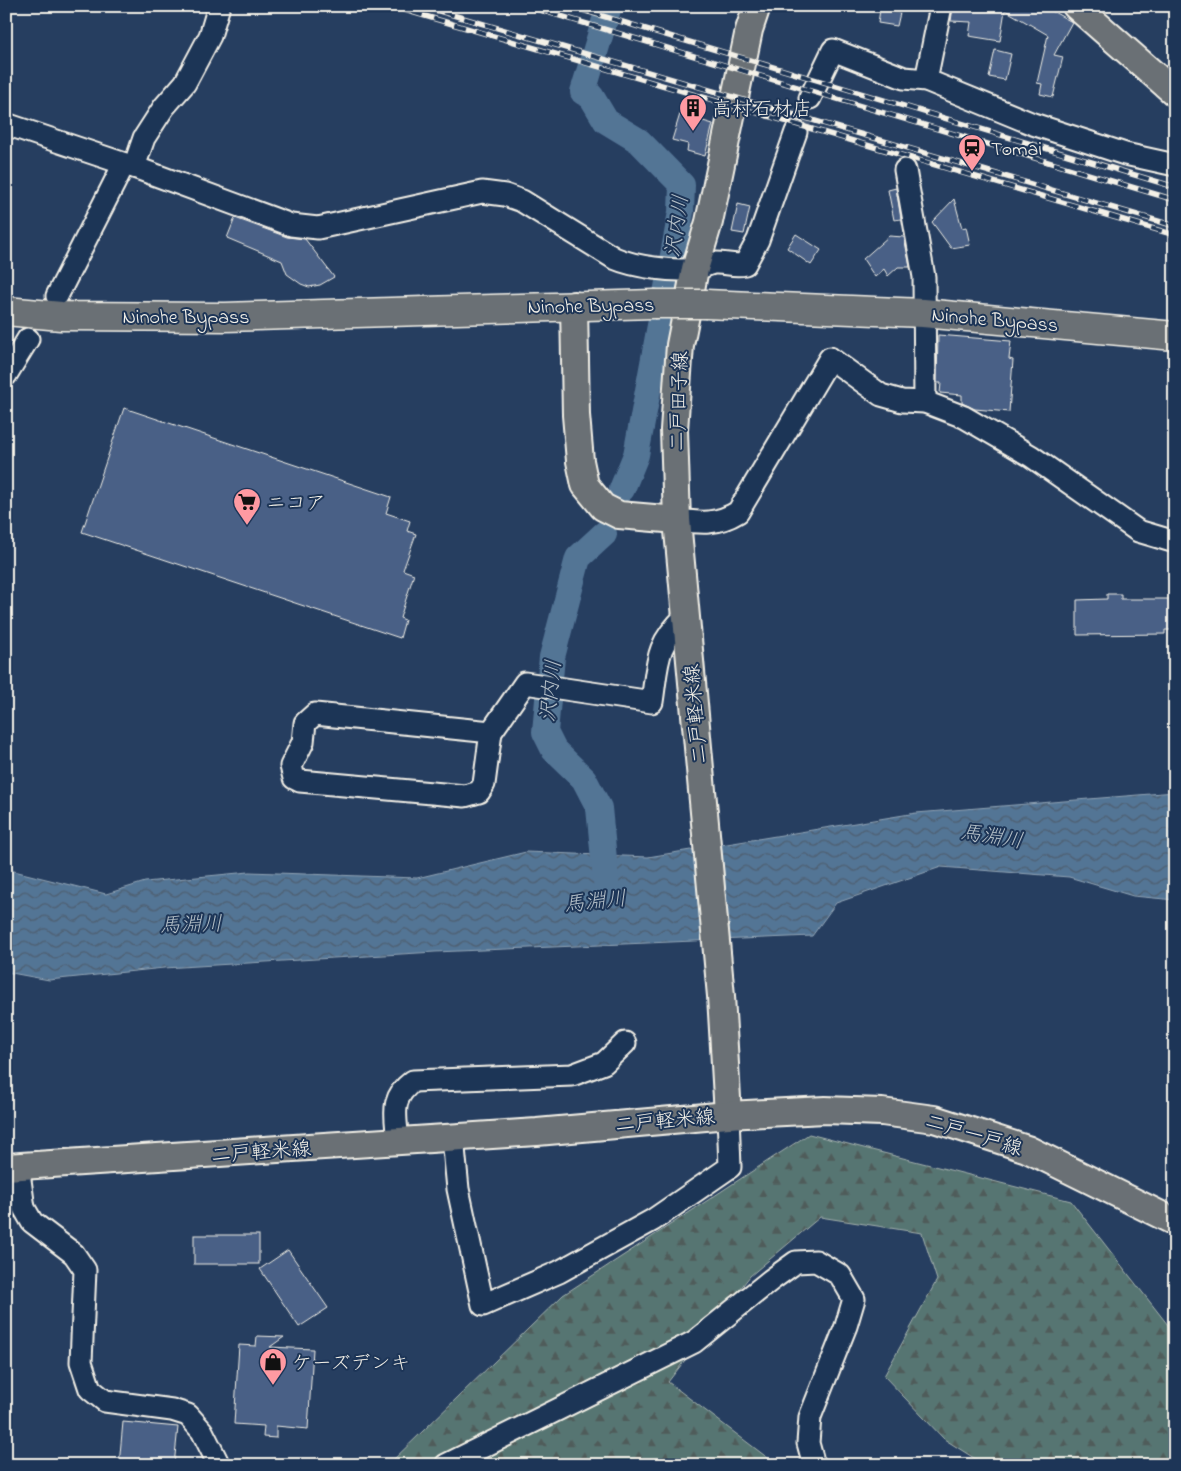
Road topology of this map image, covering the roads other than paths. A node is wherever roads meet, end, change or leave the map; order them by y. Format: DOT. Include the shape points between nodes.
graph roads {
  1 [pos="219,6"];
  2 [pos="757,6"];
  3 [pos="941,6"];
  4 [pos="1076,6"];
  5 [pos="926,80"];
  6 [pos="1175,93"];
  7 [pos="810,98"];
  8 [pos="6,124"];
  9 [pos="796,132"];
  10 [pos="129,166"];
  11 [pos="1175,166"];
  12 [pos="905,170"];
  13 [pos="695,269"];
  14 [pos="57,296"];
  15 [pos="574,305"];
  16 [pos="6,311"];
  17 [pos="923,313"];
  18 [pos="1175,336"];
  19 [pos="28,339"];
  20 [pos="6,374"];
  21 [pos="925,402"];
  22 [pos="677,520"];
  23 [pos="1175,542"];
  24 [pos="686,616"];
  25 [pos="491,732"];
  26 [pos="625,1042"];
  27 [pos="728,1114"];
  28 [pos="453,1138"];
  29 [pos="398,1142"];
  30 [pos="12,1167"];
  31 [pos="1175,1222"];
  32 [pos="219,1465"];
  33 [pos="446,1465"];
  34 [pos="814,1465"];
  1 -- 10 [label="street" via="210,36 186,83 164,107"];
  2 -- 13 [label="main road, 二戸田子線" via="749,30 709,222"];
  3 -- 5 [label="street"];
  4 -- 6 [label="main road"];
  5 -- 7 [label="street" via="904,78 833,50"];
  5 -- 11 [label="street" via="1033,124 1125,154"];
  8 -- 10 [label="street"];
  9 -- 13 [label="street" via="758,240 745,264 715,263"];
  10 -- 13 [label="street" via="291,225 318,228 482,192 505,195 522,201 628,264"];
  10 -- 14 [label="street"];
  12 -- 17 [label="street" via="924,277"];
  13 -- 22 [label="main road, 二戸田子線" via="680,346 674,430"];
  15 -- 16 [label="highway, Ninohe Bypass" via="225,317 61,316"];
  15 -- 17 [label="highway, Ninohe Bypass, bridge" via="706,304"];
  15 -- 22 [label="main road" via="576,415 585,485 603,507 619,515"];
  17 -- 18 [label="highway, Ninohe Bypass"];
  17 -- 21 [label="street"];
  19 -- 20 [label="street"];
  21 -- 22 [label="street" via="902,401 882,395 830,358 738,512 707,524"];
  21 -- 23 [label="street" via="964,416 1031,456 1138,531"];
  22 -- 24 [label="main road, 二戸軽米線"];
  24 -- 25 [label="street" via="670,631 660,651 652,702 525,683"];
  24 -- 27 [label="main road, 二戸軽米線" via="721,996"];
  25 -- 25 [label="street" via="315,714 305,724 303,742 291,766 294,778 300,782 465,796 479,792 484,784"];
  26 -- 29 [label="street" via="604,1063 572,1075 413,1081 404,1088 395,1106"];
  27 -- 28 [label="main road, 二戸軽米線"];
  27 -- 28 [label="street" via="730,1167 653,1220 559,1272 482,1305 458,1189"];
  27 -- 31 [label="main road, 二戸一戸線" via="825,1110 882,1112 934,1119 1027,1149"];
  28 -- 29 [label="main road, 二戸軽米線"];
  29 -- 30 [label="main road, 二戸軽米線"];
  30 -- 32 [label="street" via="24,1208 32,1222 74,1254 85,1270 81,1362 90,1389 105,1401 188,1415 202,1431"];
  33 -- 34 [label="street" via="694,1342 796,1262 816,1261 840,1275 854,1299 810,1417 808,1443"];
}
